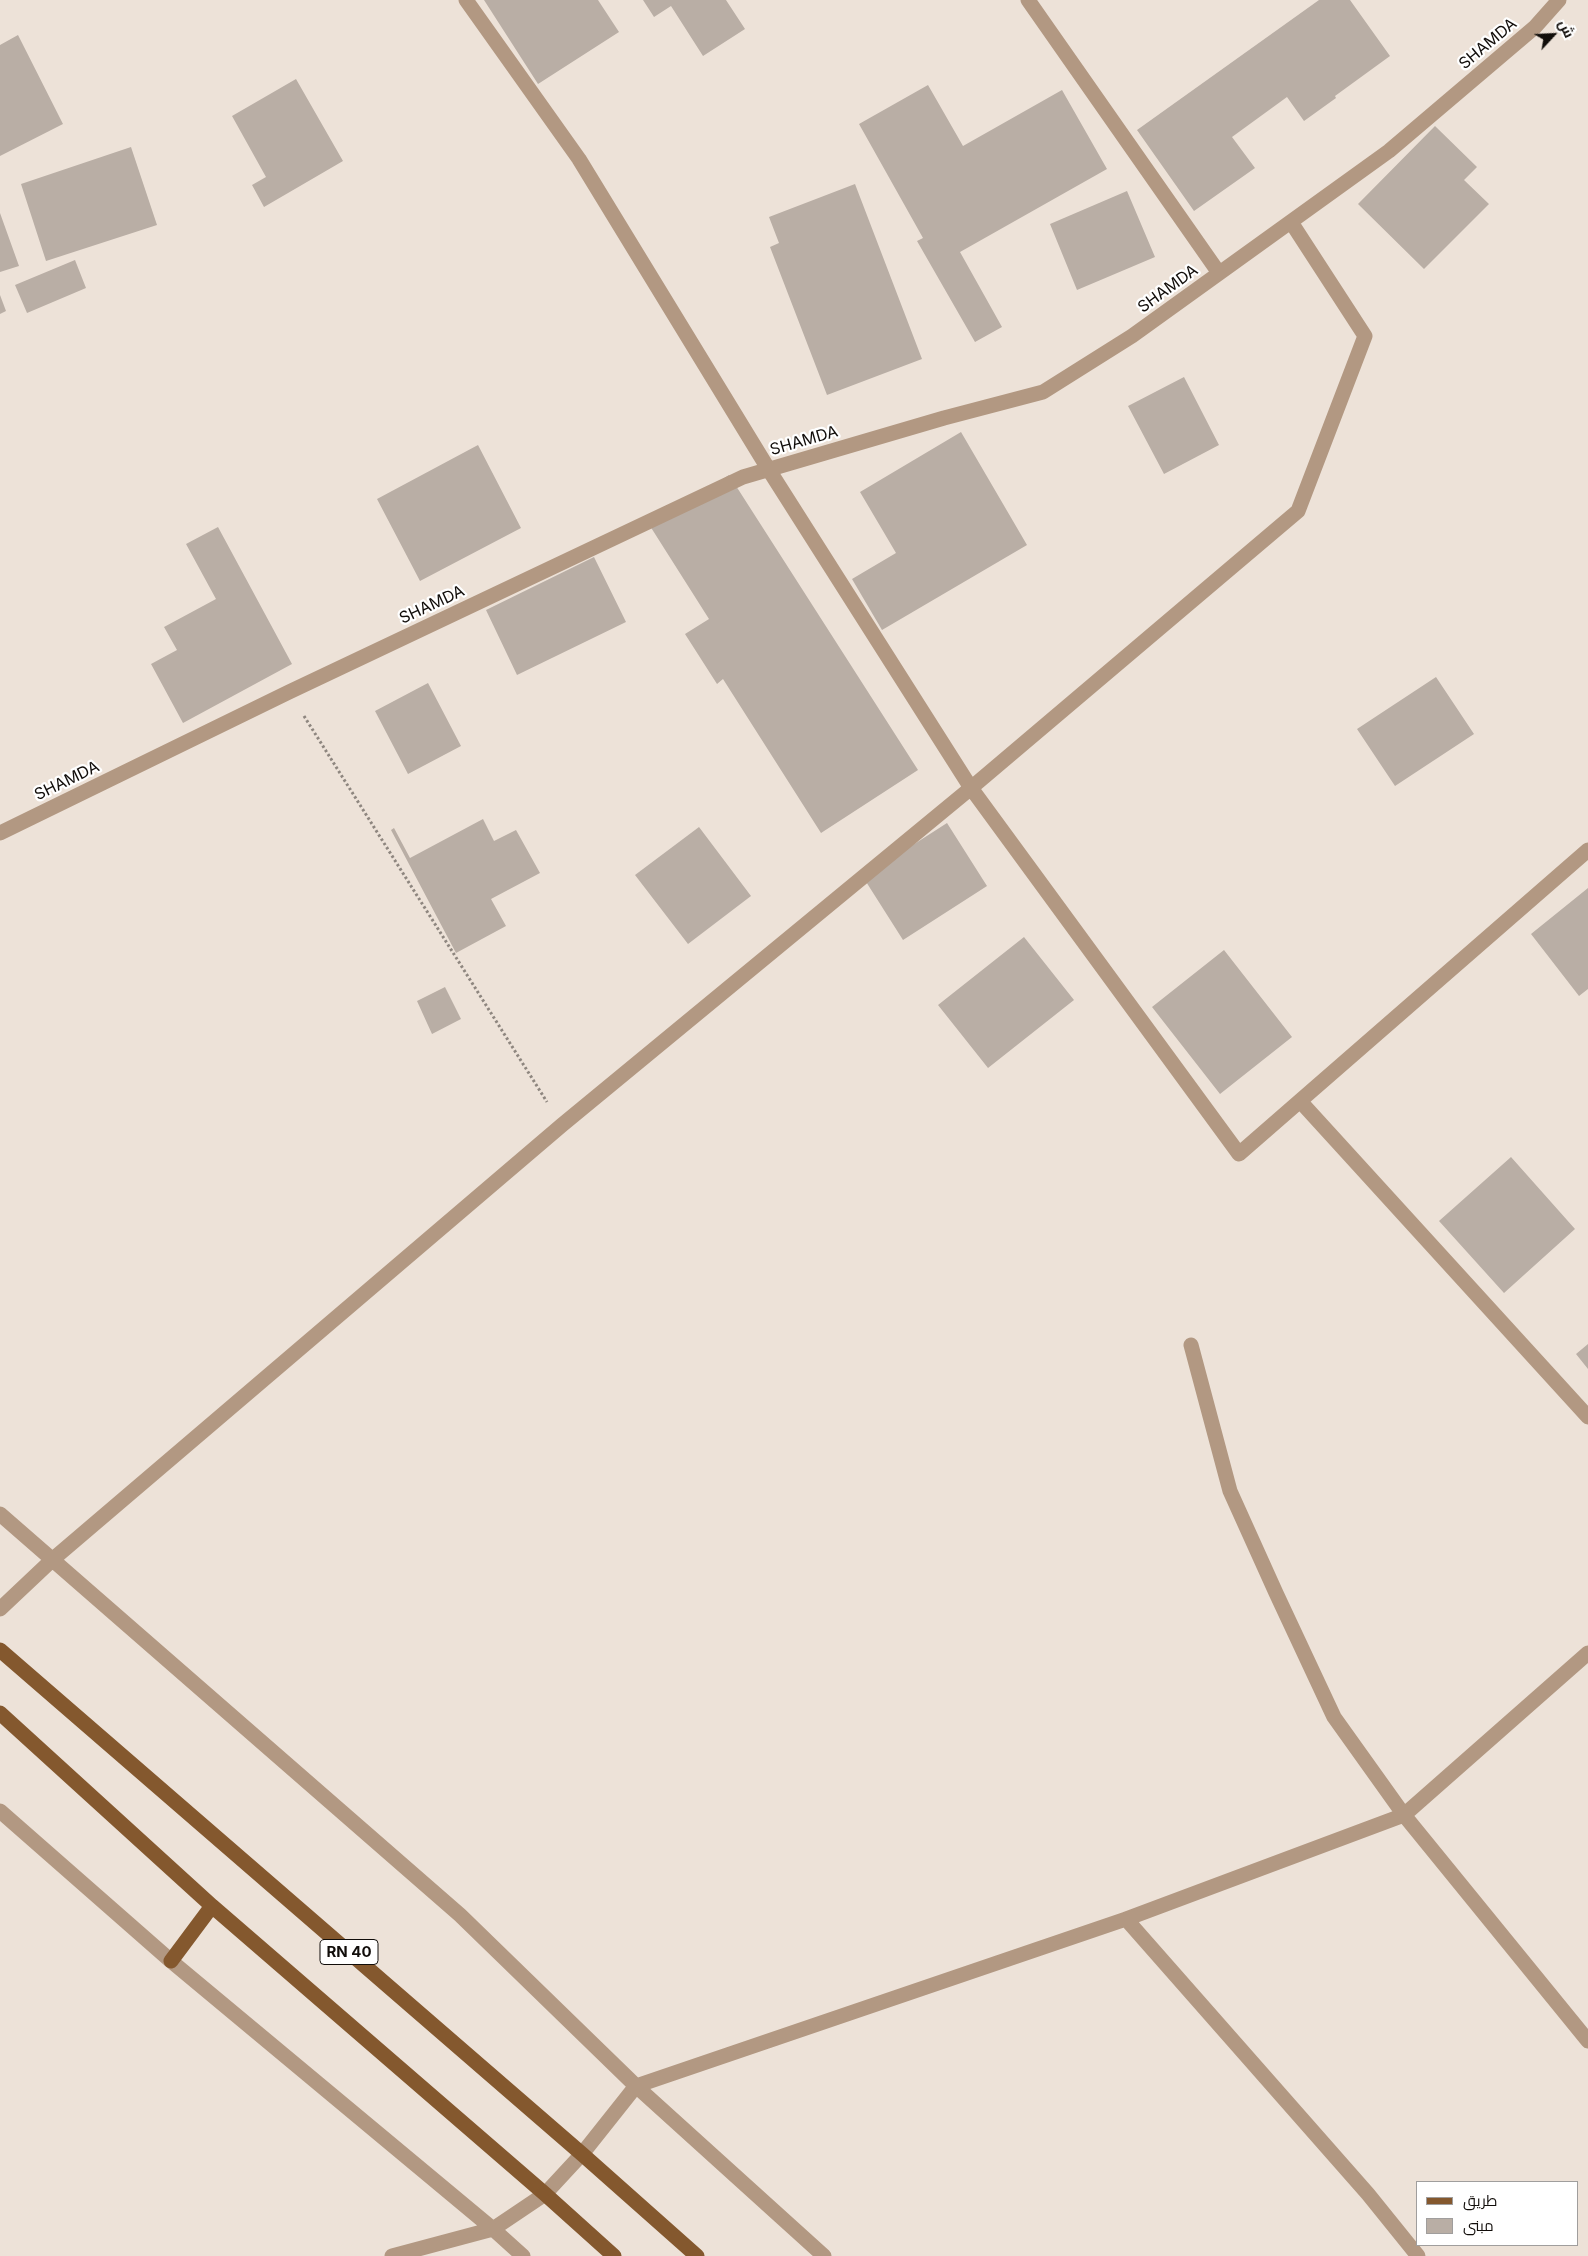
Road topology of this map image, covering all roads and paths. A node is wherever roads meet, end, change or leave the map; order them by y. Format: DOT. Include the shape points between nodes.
graph roads {
  1 [pos="466,0"];
  2 [pos="1028,0"];
  3 [pos="1559,0"];
  4 [pos="1290,222"];
  5 [pos="1219,273"];
  6 [pos="769,470"];
  7 [pos="288,692"];
  8 [pos="971,788"];
  9 [pos="0,833"];
  10 [pos="1588,850"];
  11 [pos="1300,1101"];
  12 [pos="562,1125"];
  13 [pos="1191,1345"];
  14 [pos="1588,1417"];
  15 [pos="0,1514"];
  16 [pos="52,1560"];
  17 [pos="0,1609"];
  18 [pos="0,1650"];
  19 [pos="1588,1653"];
  20 [pos="0,1713"];
  21 [pos="0,1811"];
  22 [pos="1404,1815"];
  23 [pos="212,1906"];
  24 [pos="1126,1919"];
  25 [pos="171,1961"];
  26 [pos="1588,2041"];
  27 [pos="636,2086"];
  28 [pos="582,2154"];
  29 [pos="545,2194"];
  30 [pos="493,2229"];
  31 [pos="392,2256"];
  32 [pos="523,2256"];
  33 [pos="614,2256"];
  34 [pos="697,2256"];
  35 [pos="824,2256"];
  36 [pos="1418,2256"];
  1 -- 6 [label="street" via="579,159"];
  2 -- 5 [label="street"];
  3 -- 4 [label="street, SHAMDA" via="1534,27 1388,151"];
  4 -- 5 [label="street, SHAMDA"];
  4 -- 8 [label="street" via="1365,336 1298,511"];
  5 -- 6 [label="street, SHAMDA" via="1132,336 1043,392"];
  6 -- 7 [label="street, SHAMDA" via="743,477"];
  6 -- 8 [label="street"];
  7 -- 9 [label="street, SHAMDA"];
  7 -- 12 [label="path"];
  8 -- 11 [label="street" via="1238,1154"];
  8 -- 12 [label="street"];
  10 -- 11 [label="street"];
  11 -- 14 [label="street"];
  12 -- 16 [label="street"];
  13 -- 22 [label="street" via="1230,1491 1276,1593 1334,1717"];
  15 -- 16 [label="street"];
  16 -- 17 [label="street"];
  16 -- 27 [label="street" via="460,1915"];
  18 -- 28 [label="main road, RN 40"];
  19 -- 22 [label="street"];
  20 -- 23 [label="main road"];
  21 -- 25 [label="street"];
  22 -- 24 [label="street"];
  22 -- 26 [label="street"];
  23 -- 25 [label="main road"];
  23 -- 29 [label="main road"];
  24 -- 27 [label="street"];
  24 -- 36 [label="street" via="1368,2194"];
  25 -- 30 [label="street"];
  27 -- 28 [label="street"];
  27 -- 35 [label="street"];
  28 -- 29 [label="street"];
  28 -- 34 [label="main road, RN 40"];
  29 -- 30 [label="street"];
  29 -- 33 [label="main road"];
  30 -- 31 [label="street"];
  30 -- 32 [label="street"];
}
